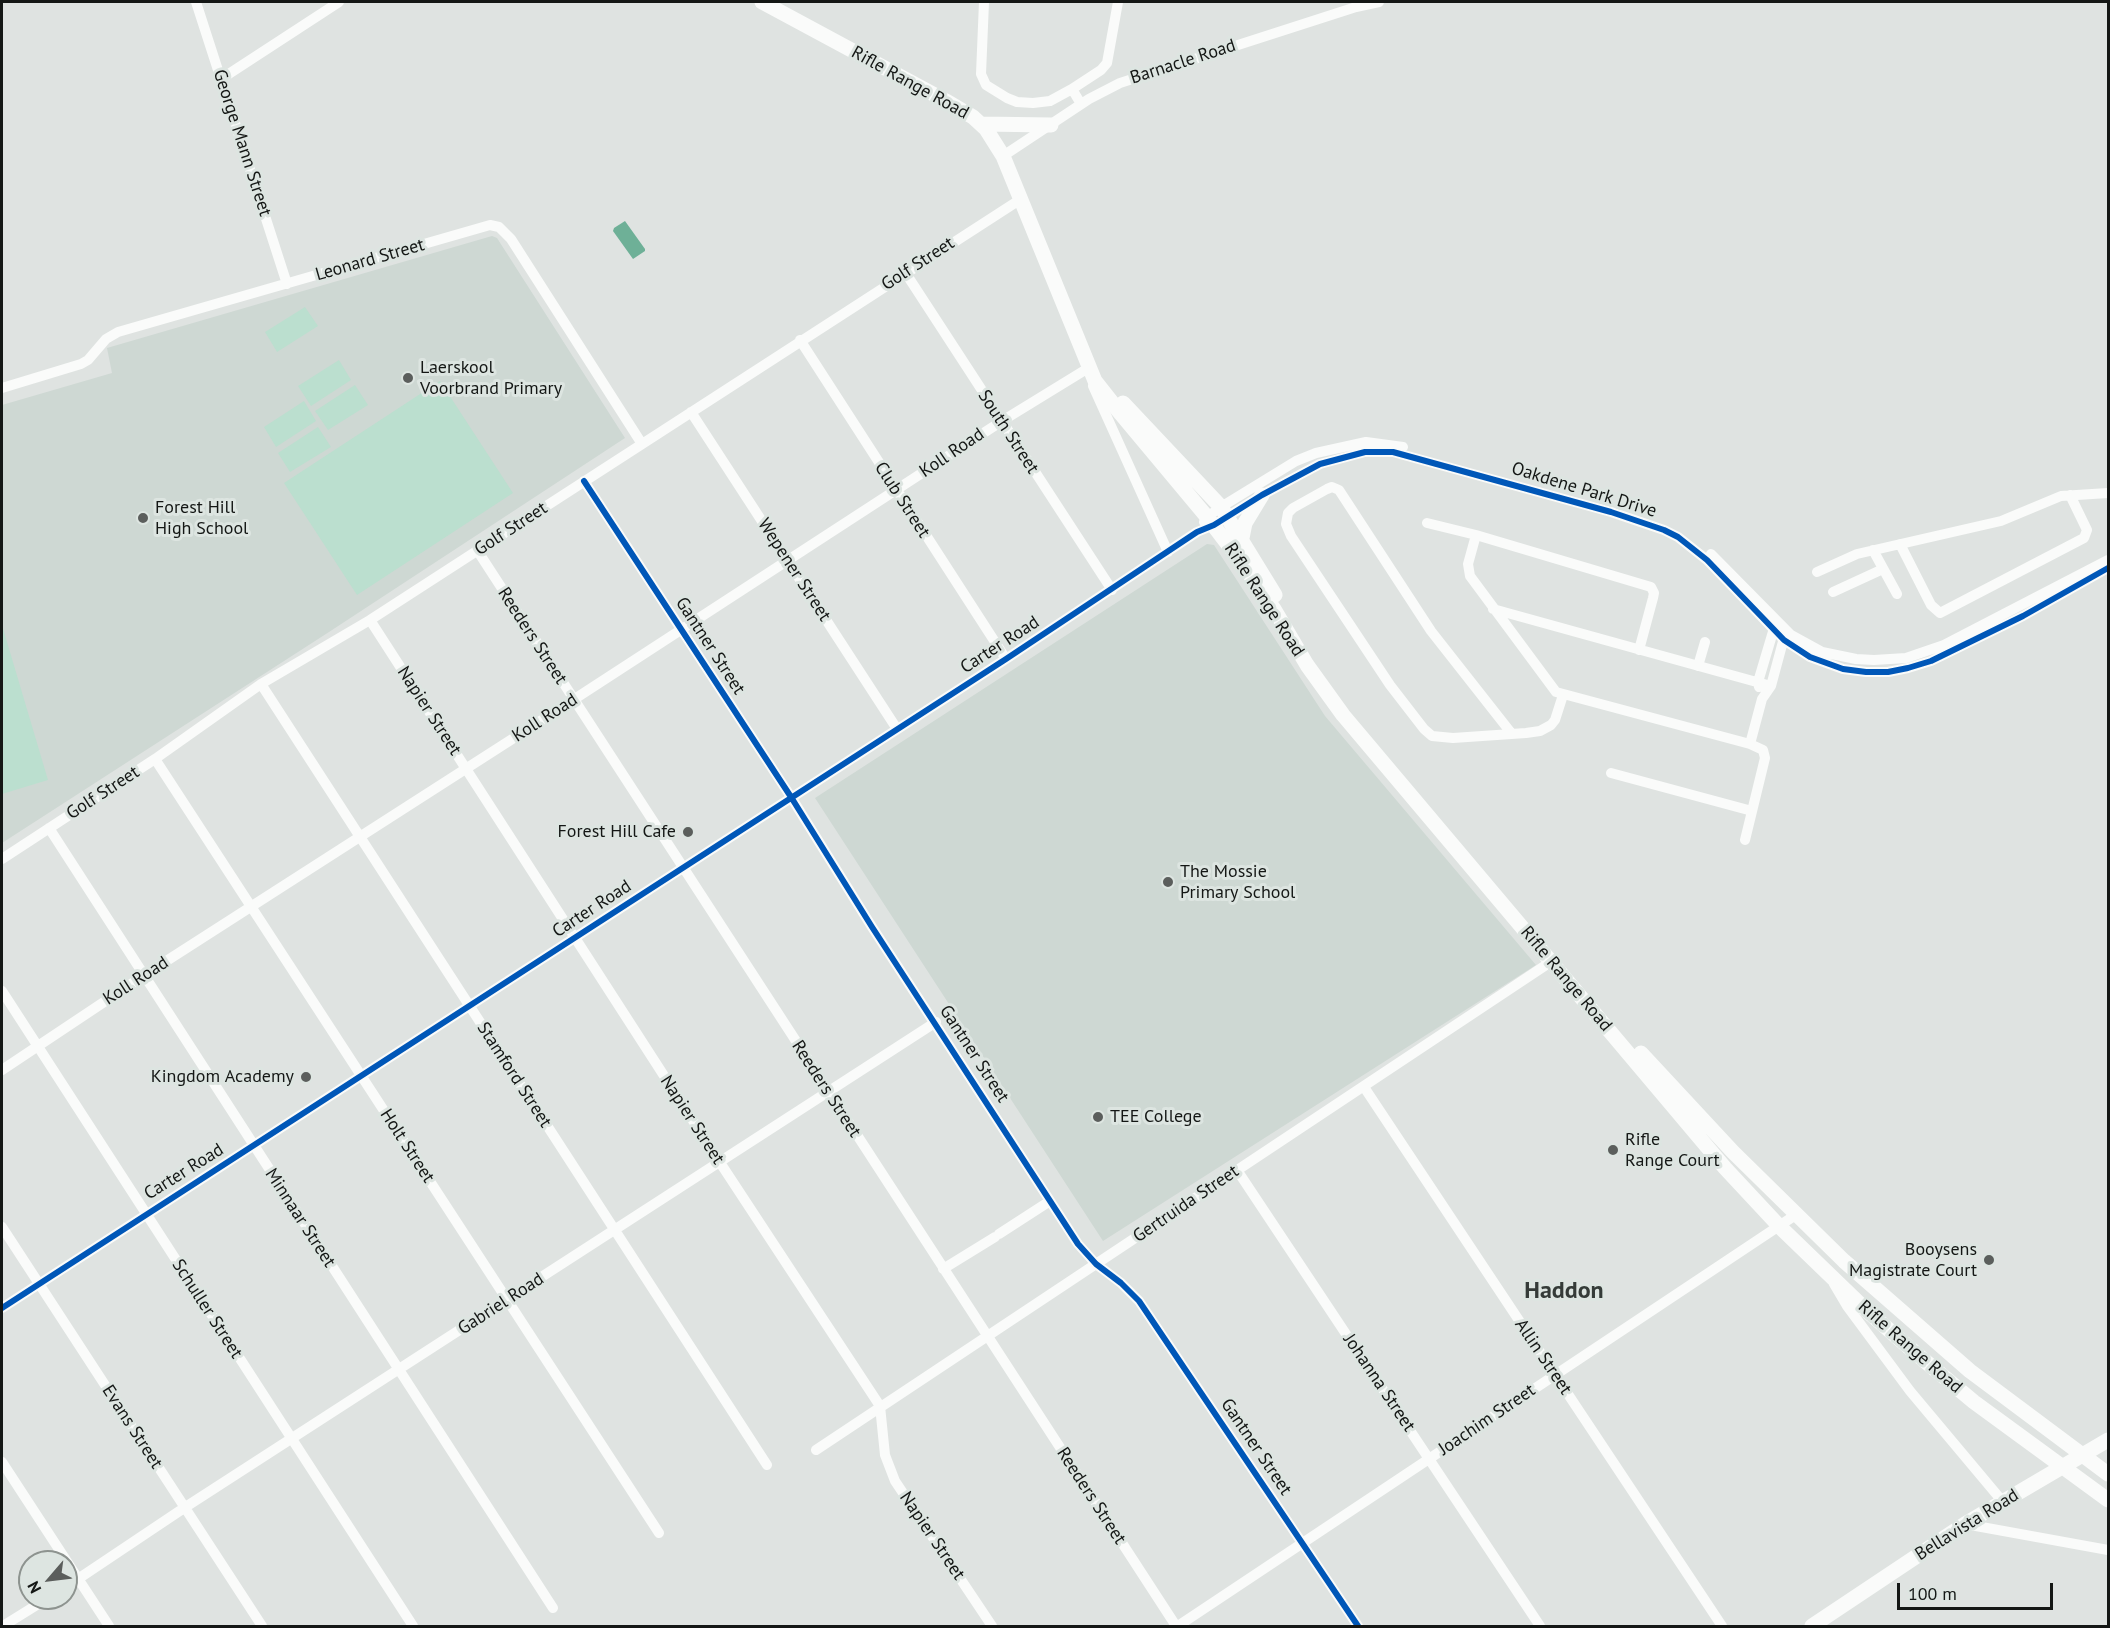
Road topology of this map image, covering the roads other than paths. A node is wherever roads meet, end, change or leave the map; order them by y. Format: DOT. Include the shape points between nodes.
graph roads {
  1 [pos="196,2"];
  2 [pos="339,2"];
  3 [pos="762,2"];
  4 [pos="984,2"];
  5 [pos="1118,2"];
  6 [pos="1379,2"];
  7 [pos="221,79"];
  8 [pos="1072,89"];
  9 [pos="1081,104"];
  10 [pos="981,124"];
  11 [pos="1051,125"];
  12 [pos="1003,156"];
  13 [pos="1021,199"];
  14 [pos="905,272"];
  15 [pos="287,284"];
  16 [pos="800,340"];
  17 [pos="1088,368"];
  18 [pos="1101,384"];
  19 [pos="2,388"];
  20 [pos="692,412"];
  21 [pos="1002,421"];
  22 [pos="642,444"];
  23 [pos="1349,450"];
  24 [pos="584,481"];
  25 [pos="896,491"];
  26 [pos="2109,493"];
  27 [pos="1262,495"];
  28 [pos="2070,495"];
  29 [pos="1224,512"];
  30 [pos="1211,521"];
  31 [pos="1426,523"];
  32 [pos="1476,536"];
  33 [pos="1242,538"];
  34 [pos="1900,544"];
  35 [pos="477,550"];
  36 [pos="1873,550"];
  37 [pos="1168,552"];
  38 [pos="788,560"];
  39 [pos="2109,560"];
  40 [pos="2109,568"];
  41 [pos="1883,569"];
  42 [pos="1817,572"];
  43 [pos="1112,590"];
  44 [pos="1833,592"];
  45 [pos="1897,594"];
  46 [pos="1493,609"];
  47 [pos="370,620"];
  48 [pos="1775,625"];
  49 [pos="681,630"];
  50 [pos="1785,636"];
  51 [pos="1705,642"];
  52 [pos="1639,650"];
  53 [pos="1006,659"];
  54 [pos="1698,666"];
  55 [pos="1758,682"];
  56 [pos="261,684"];
  57 [pos="1771,686"];
  58 [pos="1563,695"];
  59 [pos="1762,699"];
  60 [pos="573,700"];
  61 [pos="897,729"];
  62 [pos="1512,734"];
  63 [pos="1750,744"];
  64 [pos="155,759"];
  65 [pos="466,769"];
  66 [pos="1611,773"];
  67 [pos="791,797"];
  68 [pos="1752,811"];
  69 [pos="49,828"];
  70 [pos="359,837"];
  71 [pos="1745,840"];
  72 [pos="2,859"];
  73 [pos="684,867"];
  74 [pos="252,906"];
  75 [pos="576,938"];
  76 [pos="1554,960"];
  77 [pos="143,976"];
  78 [pos="2,991"];
  79 [pos="469,1005"];
  80 [pos="936,1022"];
  81 [pos="37,1046"];
  82 [pos="2,1070"];
  83 [pos="361,1076"];
  84 [pos="1364,1087"];
  85 [pos="828,1092"];
  86 [pos="253,1146"];
  87 [pos="719,1161"];
  88 [pos="1237,1170"];
  89 [pos="1050,1201"];
  90 [pos="146,1214"];
  91 [pos="1797,1214"];
  92 [pos="2,1227"];
  93 [pos="1780,1227"];
  94 [pos="614,1230"];
  95 [pos="1096,1264"];
  96 [pos="1822,1265"];
  97 [pos="943,1269"];
  98 [pos="39,1284"];
  99 [pos="508,1300"];
  100 [pos="2,1308"];
  101 [pos="986,1336"];
  102 [pos="399,1370"];
  103 [pos="1555,1375"];
  104 [pos="880,1406"];
  105 [pos="292,1439"];
  106 [pos="2109,1440"];
  107 [pos="816,1450"];
  108 [pos="2084,1453"];
  109 [pos="1430,1459"];
  110 [pos="2,1462"];
  111 [pos="767,1465"];
  112 [pos="2063,1466"];
  113 [pos="2109,1474"];
  114 [pos="2109,1500"];
  115 [pos="2003,1502"];
  116 [pos="184,1508"];
  117 [pos="1965,1524"];
  118 [pos="659,1533"];
  119 [pos="1303,1543"];
  120 [pos="59,1550"];
  121 [pos="2109,1550"];
  122 [pos="78,1579"];
  123 [pos="553,1608"];
  124 [pos="29,1610"];
  125 [pos="3,1626"];
  126 [pos="109,1626"];
  127 [pos="262,1626"];
  128 [pos="413,1626"];
  129 [pos="992,1626"];
  130 [pos="1177,1626"];
  131 [pos="1358,1626"];
  132 [pos="1540,1626"];
  133 [pos="1722,1626"];
  134 [pos="1812,1626"];
  1 -- 7 [label="street, George Mann Street"];
  2 -- 7 [label="street"];
  3 -- 10 [label="main road, Rifle Range Road" via="946,101"];
  4 -- 8 [label="street" via="981,74 991,90 1017,102 1033,103 1050,101"];
  5 -- 8 [label="street" via="1107,63"];
  6 -- 9 [label="street, Barnacle Road" via="1120,83"];
  7 -- 15 [label="street, George Mann Street"];
  8 -- 9 [label="street"];
  9 -- 11 [label="street, Barnacle Road"];
  10 -- 11 [label="main road"];
  10 -- 12 [label="main road, Rifle Range Road"];
  11 -- 12 [label="street, Barnacle Road"];
  12 -- 13 [label="main road, Rifle Range Road"];
  13 -- 14 [label="street, Golf Street"];
  13 -- 17 [label="main road, Rifle Range Road"];
  14 -- 16 [label="street, Golf Street"];
  14 -- 21 [label="street, South Street"];
  15 -- 19 [label="street, Leonard Street" via="118,332 81,364"];
  15 -- 22 [label="street, Leonard Street" via="484,226 500,227"];
  16 -- 20 [label="street, Golf Street"];
  16 -- 25 [label="street, Club Street"];
  17 -- 18 [label="main road"];
  17 -- 21 [label="street, Koll Road"];
  17 -- 37 [label="street, Rifle Range Road"];
  18 -- 29 [label="main road, Rifle Range Road"];
  18 -- 30 [label="main road, Rifle Range Road"];
  20 -- 22 [label="street, Golf Street"];
  20 -- 38 [label="street, Wepener Street"];
  21 -- 25 [label="street, Koll Road"];
  21 -- 43 [label="street, South Street"];
  22 -- 24 [label="street, Golf Street"];
  23 -- 27 [label="street, Oakdene Park Drive"];
  23 -- 29 [label="street, Oakdene Park Drive" via="1324,450 1296,461"];
  23 -- 48 [label="street, Oakdene Park Drive" via="1393,452 1664,530 1707,560"];
  24 -- 35 [label="street, Golf Street"];
  24 -- 49 [label="street, Gantner Street"];
  25 -- 38 [label="street, Koll Road"];
  25 -- 53 [label="street, Club Street"];
  26 -- 28 [label="street"];
  27 -- 29 [label="street, Oakdene Park Drive"];
  27 -- 33 [label="main road" via="1245,523"];
  28 -- 34 [label="street" via="1980,527"];
  28 -- 34 [label="street" via="2087,530 2084,538 1940,613 1931,605"];
  29 -- 30 [label="street, Oakdene Park Drive"];
  29 -- 33 [label="main road, Rifle Range Road"];
  30 -- 37 [label="street, Carter Road"];
  30 -- 76 [label="main road, Rifle Range Road" via="1343,714"];
  31 -- 32 [label="street"];
  32 -- 46 [label="street" via="1469,573"];
  32 -- 52 [label="street" via="1651,587 1654,593"];
  33 -- 76 [label="main road, Rifle Range Road" via="1327,683"];
  34 -- 36 [label="street"];
  35 -- 47 [label="street, Golf Street"];
  35 -- 60 [label="street, Reeders Street"];
  36 -- 41 [label="street"];
  36 -- 42 [label="street"];
  37 -- 43 [label="street, Carter Road"];
  38 -- 49 [label="street, Koll Road"];
  38 -- 61 [label="street, Wepener Street"];
  39 -- 50 [label="street, Oakdene Park Drive" via="1944,645 1906,658 1874,660 1834,655"];
  40 -- 50 [label="street, Oakdene Park Drive" via="2023,616 1931,661 1908,668 1877,672 1843,669 1810,657"];
  41 -- 44 [label="street"];
  41 -- 45 [label="street"];
  43 -- 53 [label="street, Carter Road"];
  46 -- 52 [label="street"];
  46 -- 58 [label="street" via="1550,686"];
  47 -- 56 [label="street, Golf Street"];
  47 -- 65 [label="street, Napier Street"];
  48 -- 50 [label="street, Oakdene Park Drive"];
  48 -- 55 [label="street"];
  49 -- 60 [label="street, Koll Road"];
  49 -- 67 [label="street, Gantner Street"];
  50 -- 57 [label="street"];
  51 -- 54 [label="street"];
  52 -- 54 [label="street"];
  53 -- 61 [label="street, Carter Road"];
  54 -- 55 [label="street"];
  55 -- 57 [label="street"];
  55 -- 59 [label="street"];
  56 -- 64 [label="street, Golf Street"];
  56 -- 70 [label="street, Stamford Street"];
  57 -- 59 [label="street"];
  58 -- 62 [label="street" via="1551,725 1540,731"];
  58 -- 63 [label="street"];
  59 -- 63 [label="street"];
  60 -- 65 [label="street, Koll Road"];
  60 -- 73 [label="street, Reeders Street"];
  61 -- 67 [label="street, Carter Road"];
  62 -- 62 [label="street" via="1444,738 1432,736 1424,729 1390,685 1292,536 1286,524 1293,508 1332,487 1340,490 1431,631"];
  63 -- 68 [label="street" via="1763,750 1765,758"];
  64 -- 69 [label="street, Golf Street"];
  64 -- 74 [label="street, Holt Street"];
  65 -- 70 [label="street, Koll Road"];
  65 -- 75 [label="street, Napier Street"];
  66 -- 68 [label="street"];
  67 -- 73 [label="street, Carter Road"];
  67 -- 80 [label="street, Gantner Street"];
  68 -- 71 [label="street"];
  69 -- 72 [label="street, Golf Street"];
  69 -- 77 [label="street, Minnaar Street"];
  70 -- 74 [label="street, Koll Road"];
  70 -- 79 [label="street, Stamford Street"];
  73 -- 75 [label="street, Carter Road"];
  73 -- 85 [label="street, Reeders Street"];
  74 -- 77 [label="street, Koll Road"];
  74 -- 83 [label="street, Holt Street"];
  75 -- 79 [label="street, Carter Road"];
  75 -- 87 [label="street, Napier Street"];
  76 -- 84 [label="street, Gertruida Street"];
  76 -- 91 [label="main road, Rifle Range Road"];
  76 -- 93 [label="main road, Rifle Range Road" via="1725,1168"];
  77 -- 81 [label="street, Koll Road"];
  77 -- 86 [label="street, Minnaar Street"];
  78 -- 81 [label="street, Schuller Street"];
  79 -- 83 [label="street, Carter Road"];
  79 -- 94 [label="street, Stamford Street"];
  80 -- 85 [label="street, Gabriel Road"];
  80 -- 89 [label="street, Gantner Street"];
  81 -- 82 [label="street, Koll Road"];
  81 -- 90 [label="street, Schuller Street"];
  83 -- 86 [label="street, Carter Road"];
  83 -- 99 [label="street, Holt Street"];
  84 -- 88 [label="street, Gertruida Street"];
  84 -- 103 [label="street, Allin Street"];
  85 -- 87 [label="street, Gabriel Road"];
  85 -- 97 [label="street, Reeders Street"];
  86 -- 90 [label="street, Carter Road"];
  86 -- 102 [label="street, Minnaar Street"];
  87 -- 94 [label="street, Gabriel Road"];
  87 -- 104 [label="street, Napier Street"];
  88 -- 95 [label="street, Gertruida Street"];
  88 -- 109 [label="street, Johanna Street"];
  89 -- 95 [label="street, Gantner Street"];
  89 -- 97 [label="street"];
  90 -- 98 [label="street, Carter Road"];
  90 -- 105 [label="street, Schuller Street"];
  91 -- 93 [label="street, Joachim Street"];
  91 -- 108 [label="main road, Rifle Range Road" via="1844,1261 1971,1371"];
  92 -- 98 [label="street, Evans Street"];
  93 -- 96 [label="main road, Rifle Range Road"];
  93 -- 103 [label="street, Joachim Street"];
  94 -- 99 [label="street, Gabriel Road"];
  94 -- 111 [label="street, Stamford Street"];
  95 -- 101 [label="street, Gertruida Street"];
  95 -- 119 [label="street, Gantner Street" via="1139,1301"];
  96 -- 112 [label="main road, Rifle Range Road" via="1926,1363"];
  96 -- 115 [label="street" via="1891,1365"];
  97 -- 101 [label="street, Reeders Street"];
  98 -- 100 [label="street, Carter Road"];
  98 -- 116 [label="street, Evans Street"];
  99 -- 102 [label="street, Gabriel Road"];
  99 -- 118 [label="street, Holt Street"];
  101 -- 104 [label="street, Gertruida Street"];
  101 -- 130 [label="street, Reeders Street"];
  102 -- 105 [label="street, Gabriel Road"];
  102 -- 123 [label="street, Minnaar Street"];
  103 -- 109 [label="street, Joachim Street"];
  103 -- 133 [label="street, Allin Street"];
  104 -- 107 [label="street, Gertruida Street"];
  104 -- 129 [label="street, Napier Street" via="885,1455 895,1481"];
  105 -- 116 [label="street, Gabriel Road"];
  105 -- 128 [label="street, Schuller Street"];
  106 -- 108 [label="main road, Bellavista Road"];
  108 -- 112 [label="main road, Bellavista Road"];
  108 -- 113 [label="main road, Rifle Range Road"];
  109 -- 119 [label="street, Joachim Street"];
  109 -- 132 [label="street, Johanna Street"];
  110 -- 120 [label="street"];
  112 -- 114 [label="main road, Rifle Range Road"];
  112 -- 115 [label="main road, Bellavista Road"];
  115 -- 117 [label="main road, Bellavista Road"];
  116 -- 122 [label="street, Gabriel Road"];
  116 -- 127 [label="street, Evans Street"];
  117 -- 121 [label="street"];
  117 -- 134 [label="main road, Bellavista Road"];
  119 -- 130 [label="street, Joachim Street"];
  119 -- 131 [label="street, Gantner Street"];
  122 -- 126 [label="street"];
  124 -- 125 [label="street"];
}
